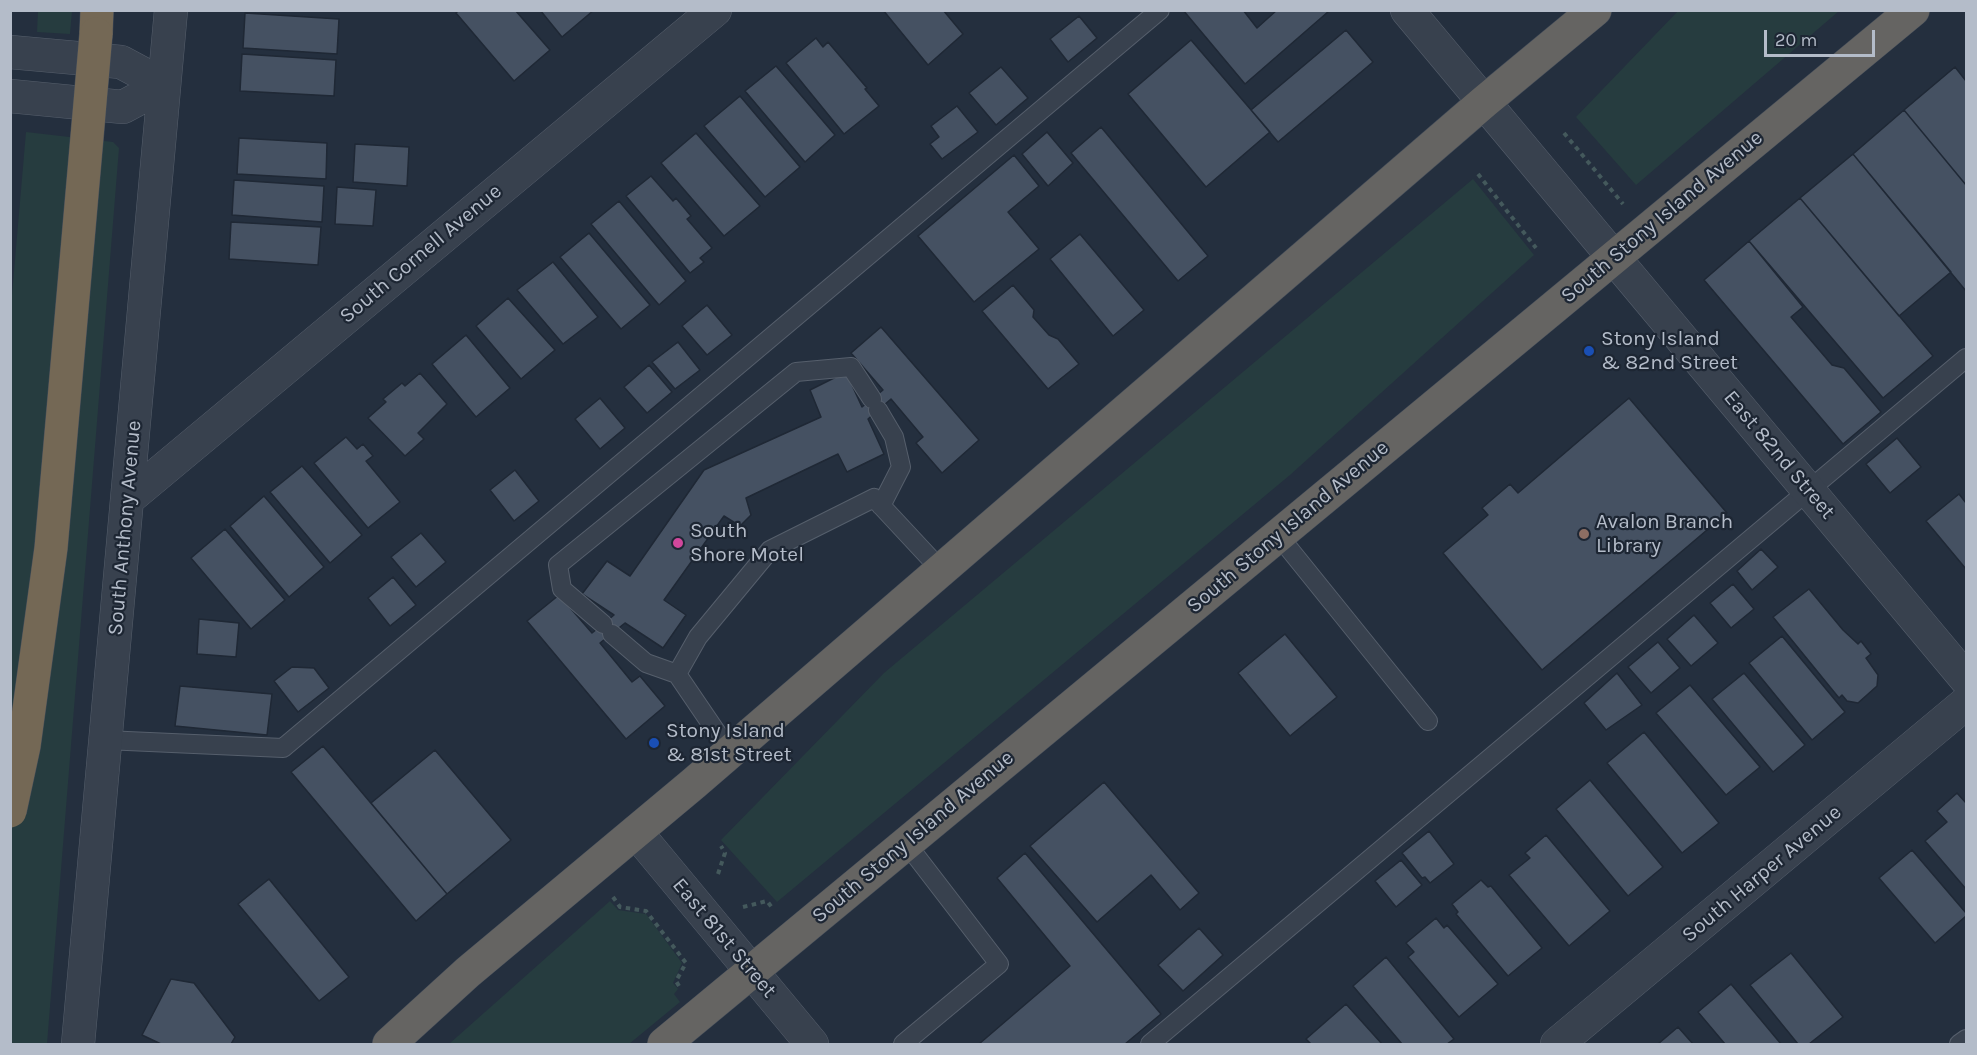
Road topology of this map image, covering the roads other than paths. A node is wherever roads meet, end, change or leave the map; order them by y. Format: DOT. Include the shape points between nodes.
graph roads {
  1 [pos="171,10"];
  2 [pos="715,10"];
  3 [pos="1160,10"];
  4 [pos="1407,10"];
  5 [pos="1595,10"];
  6 [pos="1912,10"];
  7 [pos="97,22"];
  8 [pos="10,52"];
  9 [pos="164,85"];
  10 [pos="10,96"];
  11 [pos="1484,102"];
  12 [pos="1613,257"];
  13 [pos="1966,358"];
  14 [pos="1809,491"];
  15 [pos="128,499"];
  16 [pos="881,506"];
  17 [pos="1278,535"];
  18 [pos="941,570"];
  19 [pos="677,674"];
  20 [pos="1966,679"];
  21 [pos="1966,703"];
  22 [pos="1428,721"];
  23 [pos="105,740"];
  24 [pos="730,752"];
  25 [pos="10,811"];
  26 [pos="636,832"];
  27 [pos="906,843"];
  28 [pos="751,971"];
  29 [pos="1966,1038"];
  30 [pos="78,1044"];
  31 [pos="389,1044"];
  32 [pos="664,1044"];
  33 [pos="812,1044"];
  34 [pos="903,1044"];
  35 [pos="1150,1044"];
  36 [pos="1557,1044"];
  37 [pos="1959,1044"];
  1 -- 9 [label="street, South Anthony Avenue"];
  2 -- 15 [label="street, South Cornell Avenue"];
  3 -- 23 [label="lane" via="283,748"];
  4 -- 11 [label="street, East 82nd Street"];
  5 -- 11 [label="highway"];
  6 -- 12 [label="highway, South Stony Island Avenue"];
  7 -- 25 [label="highway, bridge" via="51,548 24,746"];
  8 -- 9 [label="street" via="121,62"];
  9 -- 10 [label="street" via="123,107"];
  9 -- 15 [label="street, South Anthony Avenue"];
  11 -- 12 [label="street, East 82nd Street"];
  11 -- 18 [label="highway"];
  12 -- 14 [label="street, East 82nd Street"];
  12 -- 17 [label="highway, South Stony Island Avenue"];
  13 -- 14 [label="lane"];
  14 -- 20 [label="street, East 82nd Street"];
  14 -- 35 [label="lane"];
  15 -- 23 [label="street, South Anthony Avenue"];
  16 -- 18 [label="lane"];
  16 -- 19 [label="lane" via="874,498 770,550 698,637"];
  16 -- 19 [label="lane" via="901,467 894,437 875,404 851,367 796,372 558,565 562,589 646,663"];
  17 -- 22 [label="lane"];
  17 -- 27 [label="highway, South Stony Island Avenue"];
  18 -- 24 [label="highway"];
  19 -- 24 [label="lane"];
  21 -- 36 [label="street, South Harper Avenue"];
  23 -- 30 [label="street, South Anthony Avenue"];
  24 -- 26 [label="highway"];
  26 -- 28 [label="street, East 81st Street"];
  26 -- 31 [label="highway" via="468,972"];
  27 -- 28 [label="highway, South Stony Island Avenue"];
  27 -- 34 [label="lane" via="999,964"];
  28 -- 32 [label="highway, South Stony Island Avenue"];
  28 -- 33 [label="street, East 81st Street"];
  29 -- 37 [label="lane"];
}
